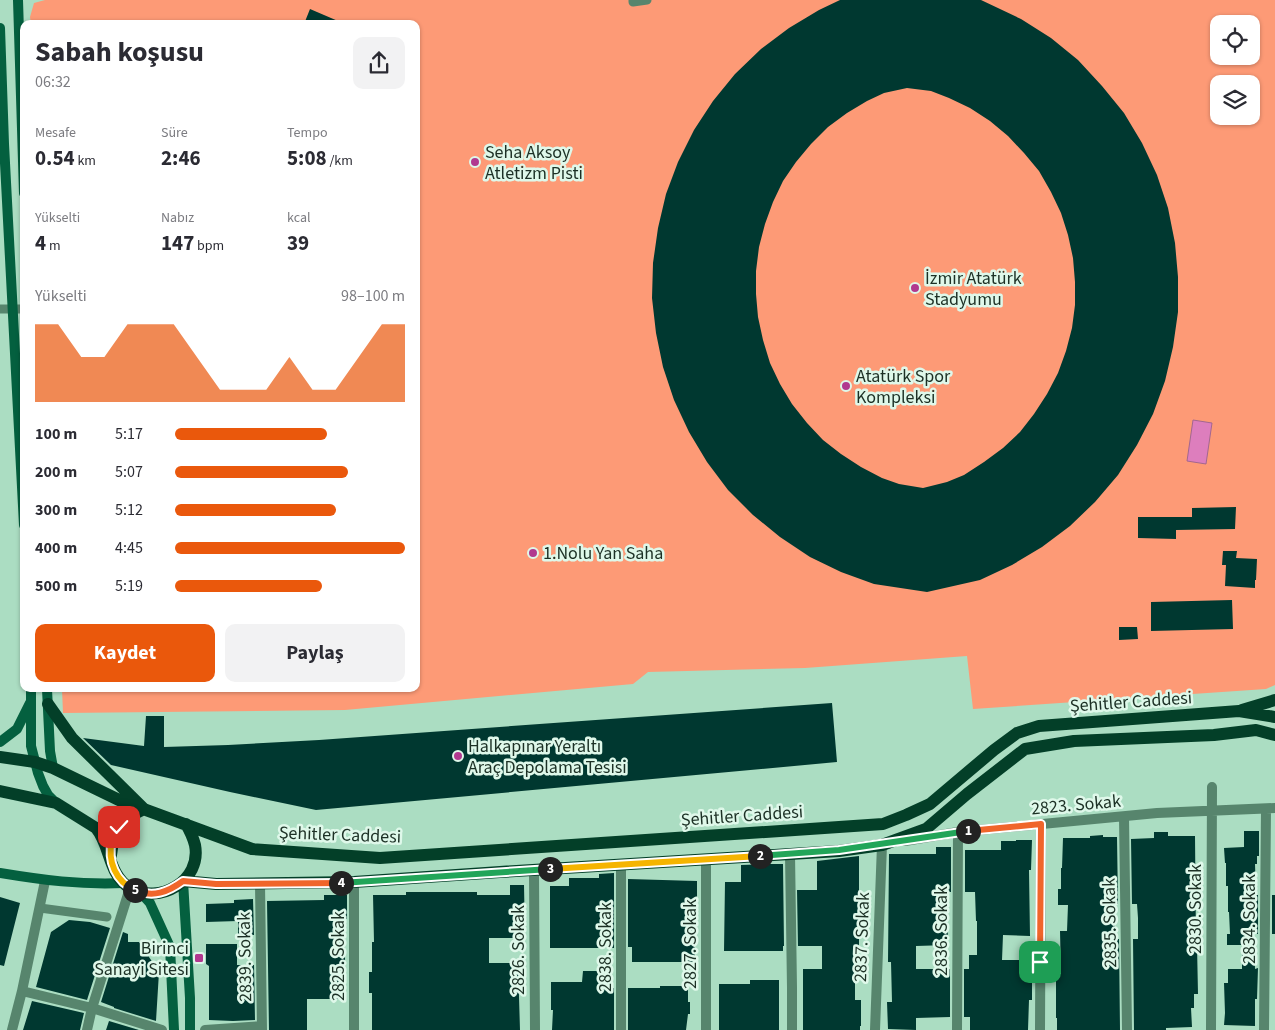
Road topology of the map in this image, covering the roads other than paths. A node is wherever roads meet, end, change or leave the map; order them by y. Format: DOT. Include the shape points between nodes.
graph roads {
  1 [pos="18,0"];
  2 [pos="633,0"];
  3 [pos="647,0"];
  4 [pos="0,28"];
  5 [pos="20,64"];
  6 [pos="0,309"];
  7 [pos="12,309"];
  8 [pos="20,309"];
  9 [pos="20,453"];
  10 [pos="47,692"];
  11 [pos="31,694"];
  12 [pos="1275,700"];
  13 [pos="48,704"];
  14 [pos="1239,711"];
  15 [pos="1275,717"];
  16 [pos="1275,735"];
  17 [pos="0,742"];
  18 [pos="0,757"];
  19 [pos="35,762"];
  20 [pos="53,768"];
  21 [pos="1212,787"];
  22 [pos="0,791"];
  23 [pos="56,803"];
  24 [pos="144,809"];
  25 [pos="1271,809"];
  26 [pos="1212,811"];
  27 [pos="1124,816"];
  28 [pos="186,824"];
  29 [pos="1041,824"];
  30 [pos="958,832"];
  31 [pos="882,845"];
  32 [pos="790,854"];
  33 [pos="110,857"];
  34 [pos="706,859"];
  35 [pos="621,864"];
  36 [pos="534,870"];
  37 [pos="0,873"];
  38 [pos="46,881"];
  39 [pos="183,881"];
  40 [pos="354,882"];
  41 [pos="260,884"];
  42 [pos="132,888"];
  43 [pos="40,908"];
  44 [pos="106,917"];
  45 [pos="22,991"];
  46 [pos="92,1008"];
  47 [pos="262,1028"];
  48 [pos="12,1030"];
  49 [pos="87,1030"];
  50 [pos="162,1030"];
  51 [pos="174,1030"];
  52 [pos="190,1030"];
  53 [pos="205,1030"];
  54 [pos="354,1030"];
  55 [pos="535,1030"];
  56 [pos="621,1030"];
  57 [pos="706,1030"];
  58 [pos="792,1030"];
  59 [pos="875,1030"];
  60 [pos="957,1030"];
  61 [pos="1040,1030"];
  62 [pos="1127,1030"];
  63 [pos="1211,1030"];
  64 [pos="1264,1030"];
  1 -- 5 [label="main road"];
  2 -- 3 [label="lane"];
  4 -- 7 [label="main road"];
  6 -- 7 [label="lane"];
  7 -- 8 [label="lane"];
  7 -- 9 [label="main road"];
  10 -- 13 [label="main road"];
  11 -- 17 [label="main road" via="17,729"];
  11 -- 19 [label="main road" via="31,746"];
  12 -- 14 [label="main road"];
  13 -- 20 [label="main road"];
  13 -- 24 [label="main road" via="72,738"];
  14 -- 15 [label="main road, Şehitler Caddesi"];
  14 -- 28 [label="main road, Şehitler Caddesi" via="1039,726 1017,733 930,804 883,824 380,858 252,849"];
  16 -- 31 [label="main road, Şehitler Caddesi" via="1256,730 1074,741 1025,749 926,829"];
  18 -- 19 [label="main road, Şehitler Caddesi"];
  19 -- 20 [label="main road, Şehitler Caddesi"];
  19 -- 23 [label="main road" via="42,786"];
  20 -- 24 [label="main road, Şehitler Caddesi"];
  21 -- 26 [label="street, 2830. Sokak"];
  22 -- 23 [label="main road"];
  23 -- 33 [label="main road" via="96,828"];
  24 -- 28 [label="main road, Şehitler Caddesi"];
  24 -- 33 [label="main road" via="119,827"];
  25 -- 26 [label="street, 2823. Sokak"];
  25 -- 64 [label="street, 2834. Sokak"];
  26 -- 27 [label="street, 2823. Sokak"];
  26 -- 63 [label="street, 2830. Sokak"];
  27 -- 29 [label="street, 2823. Sokak"];
  27 -- 62 [label="street, 2835. Sokak"];
  28 -- 39 [label="main road" via="196,847 191,871"];
  29 -- 30 [label="street, 2823. Sokak"];
  29 -- 61 [label="street"];
  30 -- 31 [label="street, 2823. Sokak"];
  30 -- 60 [label="street, 2836. Sokak"];
  31 -- 32 [label="main road, Şehitler Caddesi"];
  31 -- 59 [label="street, 2837. Sokak"];
  32 -- 34 [label="main road, Şehitler Caddesi"];
  32 -- 58 [label="street"];
  33 -- 42 [label="main road" via="114,872"];
  34 -- 35 [label="main road, Şehitler Caddesi"];
  34 -- 57 [label="street, 2827. Sokak"];
  35 -- 36 [label="main road, Şehitler Caddesi"];
  35 -- 56 [label="street, 2838. Sokak"];
  36 -- 40 [label="main road, Şehitler Caddesi"];
  36 -- 55 [label="street, 2826. Sokak"];
  37 -- 38 [label="main road"];
  38 -- 42 [label="main road"];
  38 -- 43 [label="street"];
  39 -- 41 [label="main road, Şehitler Caddesi"];
  39 -- 42 [label="main road" via="171,890 156,894"];
  39 -- 52 [label="main road"];
  40 -- 41 [label="main road, Şehitler Caddesi"];
  40 -- 54 [label="street, 2825. Sokak"];
  41 -- 47 [label="street, 2839. Sokak"];
  42 -- 46 [label="street"];
  42 -- 51 [label="main road" via="150,903 170,947"];
  43 -- 44 [label="lane"];
  43 -- 45 [label="street"];
  45 -- 46 [label="street"];
  45 -- 48 [label="street"];
  46 -- 49 [label="street"];
  46 -- 50 [label="street"];
  47 -- 53 [label="street"];
}
